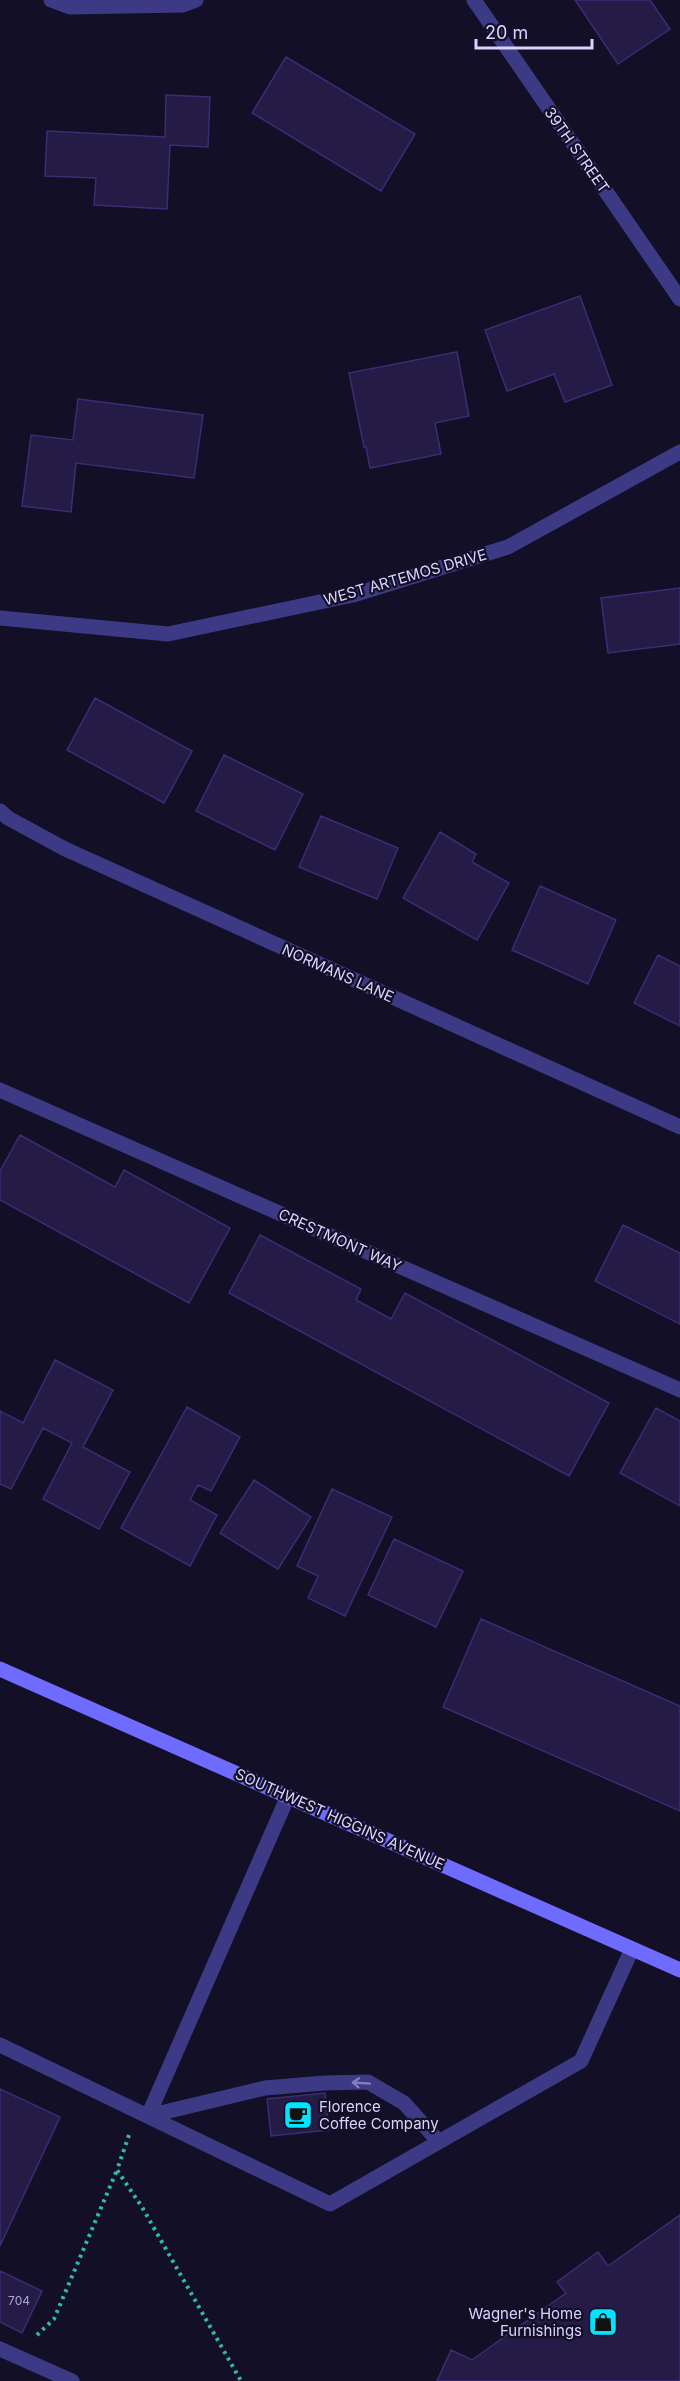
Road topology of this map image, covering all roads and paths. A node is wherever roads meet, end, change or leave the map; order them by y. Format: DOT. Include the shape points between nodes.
graph roads {
  1 [pos="51,0"];
  2 [pos="196,0"];
  3 [pos="474,0"];
  4 [pos="680,299"];
  5 [pos="680,452"];
  6 [pos="0,618"];
  7 [pos="0,811"];
  8 [pos="0,1090"];
  9 [pos="680,1127"];
  10 [pos="680,1390"];
  11 [pos="0,1669"];
  12 [pos="288,1796"];
  13 [pos="632,1949"];
  14 [pos="680,1970"];
  15 [pos="0,2045"];
  16 [pos="143,2114"];
  17 [pos="439,2142"];
  18 [pos="117,2170"];
  19 [pos="0,2349"];
  20 [pos="15,2356"];
  21 [pos="72,2381"];
  22 [pos="241,2381"];
  1 -- 2 [label="street" via="70,7 183,4"];
  3 -- 4 [label="street, 39TH STREET"];
  5 -- 6 [label="street, WEST ARTEMOS DRIVE" via="508,547 353,595 168,633"];
  7 -- 9 [label="street, NORMANS LANE" via="65,849"];
  8 -- 10 [label="street, CRESTMONT WAY"];
  11 -- 12 [label="main road, SOUTHWEST HIGGINS AVENUE"];
  12 -- 13 [label="main road, SOUTHWEST HIGGINS AVENUE"];
  12 -- 16 [label="street"];
  13 -- 14 [label="main road, SOUTHWEST HIGGINS AVENUE"];
  13 -- 17 [label="street" via="581,2061"];
  15 -- 16 [label="street"];
  17 -- 16 [label="street, one-way" via="404,2103 368,2082 266,2088"];
  16 -- 17 [label="street" via="330,2204"];
  16 -- 18 [label="path"];
  18 -- 20 [label="path" via="54,2319"];
  18 -- 22 [label="path"];
  19 -- 20 [label="street"];
  20 -- 21 [label="street"];
}
